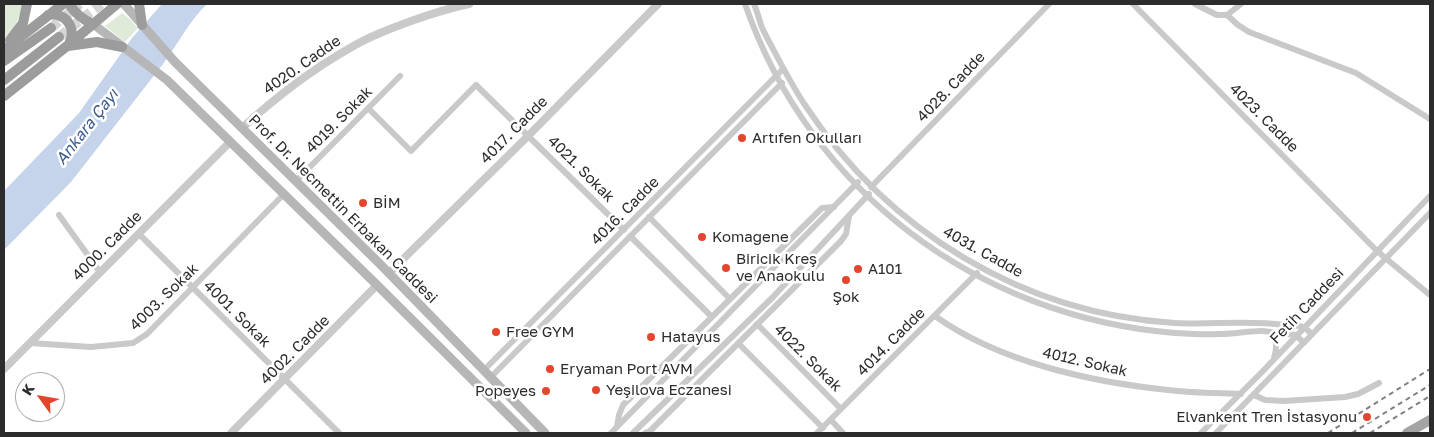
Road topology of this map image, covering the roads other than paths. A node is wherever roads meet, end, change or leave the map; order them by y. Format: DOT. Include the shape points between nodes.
graph roads {
  1 [pos="27,4"];
  2 [pos="63,4"];
  3 [pos="69,4"];
  4 [pos="116,4"];
  5 [pos="124,4"];
  6 [pos="139,4"];
  7 [pos="469,4"];
  8 [pos="658,4"];
  9 [pos="745,4"];
  10 [pos="754,4"];
  11 [pos="1048,4"];
  12 [pos="1133,4"];
  13 [pos="1195,4"];
  14 [pos="1241,4"];
  15 [pos="48,15"];
  16 [pos="1228,15"];
  17 [pos="92,24"];
  18 [pos="142,25"];
  19 [pos="50,28"];
  20 [pos="59,37"];
  21 [pos="67,46"];
  22 [pos="122,47"];
  23 [pos="4,49"];
  24 [pos="4,61"];
  25 [pos="783,69"];
  26 [pos="400,76"];
  27 [pos="776,77"];
  28 [pos="788,77"];
  29 [pos="4,80"];
  30 [pos="780,85"];
  31 [pos="4,96"];
  32 [pos="368,108"];
  33 [pos="1430,119"];
  34 [pos="242,128"];
  35 [pos="529,135"];
  36 [pos="230,142"];
  37 [pos="862,178"];
  38 [pos="296,181"];
  39 [pos="856,185"];
  40 [pos="872,188"];
  41 [pos="284,194"];
  42 [pos="1430,196"];
  43 [pos="868,197"];
  44 [pos="834,207"];
  45 [pos="1430,212"];
  46 [pos="59,215"];
  47 [pos="849,216"];
  48 [pos="649,217"];
  49 [pos="624,230"];
  50 [pos="139,234"];
  51 [pos="630,236"];
  52 [pos="1377,251"];
  53 [pos="1386,258"];
  54 [pos="981,268"];
  55 [pos="100,272"];
  56 [pos="389,273"];
  57 [pos="975,275"];
  58 [pos="377,285"];
  59 [pos="192,287"];
  60 [pos="1430,296"];
  61 [pos="730,300"];
  62 [pos="935,316"];
  63 [pos="712,317"];
  64 [pos="757,324"];
  65 [pos="1304,327"];
  66 [pos="1269,332"];
  67 [pos="1312,334"];
  68 [pos="1296,336"];
  69 [pos="1304,342"];
  70 [pos="30,343"];
  71 [pos="738,343"];
  72 [pos="1273,360"];
  73 [pos="4,369"];
  74 [pos="488,373"];
  75 [pos="285,379"];
  76 [pos="1379,383"];
  77 [pos="1241,394"];
  78 [pos="1254,395"];
  79 [pos="841,409"];
  80 [pos="831,420"];
  81 [pos="1430,420"];
  82 [pos="617,427"];
  83 [pos="823,428"];
  84 [pos="232,433"];
  85 [pos="339,433"];
  86 [pos="526,433"];
  87 [pos="545,433"];
  88 [pos="611,433"];
  89 [pos="633,433"];
  90 [pos="645,433"];
  91 [pos="817,433"];
  92 [pos="843,433"];
  93 [pos="1201,433"];
  94 [pos="1216,433"];
  95 [pos="1407,433"];
  1 -- 23 [label="highway" via="23,23"];
  2 -- 15 [label="highway"];
  3 -- 17 [label="highway"];
  4 -- 17 [label="highway"];
  5 -- 18 [label="main road, Prof. Dr. Necmettin Erbakan Caddesi"];
  6 -- 18 [label="highway"];
  7 -- 34 [label="street, 4020. Cadde" via="386,30 351,47 296,83"];
  8 -- 35 [label="street, 4017. Cadde"];
  9 -- 27 [label="street, 4031. Cadde"];
  10 -- 25 [label="street, 4031. Cadde"];
  11 -- 40 [label="street, 4028. Cadde"];
  12 -- 52 [label="street, 4023. Cadde"];
  13 -- 16 [label="street" via="1217,14"];
  14 -- 16 [label="street"];
  15 -- 21 [label="highway" via="60,16 70,23 72,39"];
  15 -- 23 [label="highway"];
  16 -- 33 [label="street" via="1249,32 1356,73"];
  17 -- 21 [label="highway"];
  17 -- 22 [label="main road, Prof. Dr. Necmettin Erbakan Caddesi"];
  18 -- 34 [label="main road, Prof. Dr. Necmettin Erbakan Caddesi"];
  19 -- 24 [label="highway"];
  20 -- 29 [label="highway"];
  21 -- 22 [label="highway" via="97,42"];
  21 -- 31 [label="highway"];
  22 -- 36 [label="main road, Prof. Dr. Necmettin Erbakan Caddesi" via="167,80"];
  25 -- 27 [label="street, 4016. Cadde"];
  25 -- 28 [label="street, 4031. Cadde"];
  26 -- 32 [label="street, 4019. Sokak"];
  27 -- 30 [label="street, 4031. Cadde"];
  27 -- 49 [label="street, 4016. Cadde"];
  28 -- 30 [label="street, 4016. Cadde"];
  28 -- 37 [label="street, 4031. Cadde" via="821,130"];
  30 -- 39 [label="street, 4031. Cadde" via="819,142"];
  30 -- 48 [label="street, 4016. Cadde"];
  32 -- 35 [label="street, 4021. Sokak" via="411,151 476,85"];
  32 -- 38 [label="street, 4019. Sokak"];
  34 -- 38 [label="main road, Prof. Dr. Necmettin Erbakan Caddesi"];
  35 -- 49 [label="street, 4021. Sokak"];
  35 -- 56 [label="street, 4017. Cadde"];
  36 -- 41 [label="main road, Prof. Dr. Necmettin Erbakan Caddesi"];
  36 -- 50 [label="street, 4000. Cadde"];
  37 -- 39 [label="street"];
  37 -- 40 [label="street, 4031. Cadde"];
  38 -- 56 [label="main road, Prof. Dr. Necmettin Erbakan Caddesi"];
  39 -- 43 [label="street, 4031. Cadde"];
  39 -- 44 [label="street"];
  40 -- 43 [label="street, 4028. Cadde"];
  40 -- 54 [label="street, 4031. Cadde" via="917,227"];
  41 -- 58 [label="main road, Prof. Dr. Necmettin Erbakan Caddesi"];
  41 -- 59 [label="street, 4003. Sokak"];
  42 -- 52 [label="street, Fetih Caddesi"];
  43 -- 47 [label="street, 4028. Cadde"];
  43 -- 57 [label="street, 4031. Cadde" via="912,234"];
  44 -- 61 [label="street" via="822,208"];
  44 -- 82 [label="street"];
  45 -- 53 [label="street, Fetih Caddesi"];
  46 -- 55 [label="street"];
  47 -- 64 [label="street" via="846,234 841,241"];
  47 -- 89 [label="street, 4028. Cadde" via="772,298"];
  48 -- 51 [label="street, 4016. Cadde"];
  48 -- 61 [label="street"];
  49 -- 74 [label="street, 4016. Cadde"];
  50 -- 55 [label="street, 4000. Cadde"];
  50 -- 59 [label="street, 4001. Sokak"];
  51 -- 63 [label="street"];
  51 -- 74 [label="street, 4016. Cadde"];
  52 -- 53 [label="street, 4023. Cadde"];
  52 -- 65 [label="street, Fetih Caddesi"];
  53 -- 60 [label="street, 4023. Cadde"];
  53 -- 67 [label="street, Fetih Caddesi"];
  54 -- 57 [label="street, 4014. Cadde"];
  54 -- 65 [label="street, 4031. Cadde" via="1025,290 1124,318 1189,324 1261,322"];
  55 -- 70 [label="street, 4000. Cadde"];
  56 -- 74 [label="main road, Prof. Dr. Necmettin Erbakan Caddesi"];
  57 -- 62 [label="street, 4014. Cadde"];
  57 -- 66 [label="street, 4031. Cadde" via="1035,303 1109,324 1177,333"];
  58 -- 75 [label="street, 4002. Cadde"];
  58 -- 86 [label="main road, Prof. Dr. Necmettin Erbakan Caddesi"];
  59 -- 70 [label="street, 4003. Sokak" via="147,334 133,343 91,346"];
  59 -- 75 [label="street, 4001. Sokak"];
  61 -- 63 [label="street"];
  62 -- 77 [label="street, 4012. Sokak" via="998,350 1076,376 1169,390"];
  62 -- 79 [label="street, 4014. Cadde"];
  63 -- 82 [label="street" via="624,405"];
  64 -- 71 [label="street"];
  64 -- 79 [label="street, 4022. Sokak"];
  65 -- 67 [label="street"];
  65 -- 68 [label="street, Fetih Caddesi"];
  66 -- 68 [label="street, 4031. Cadde"];
  66 -- 72 [label="street" via="1277,346"];
  67 -- 69 [label="street, Fetih Caddesi"];
  68 -- 69 [label="street, 4031. Cadde"];
  68 -- 72 [label="street, Fetih Caddesi"];
  69 -- 78 [label="street, Fetih Caddesi"];
  70 -- 73 [label="street, 4000. Cadde"];
  71 -- 83 [label="street"];
  71 -- 90 [label="street"];
  72 -- 77 [label="street, Fetih Caddesi"];
  74 -- 87 [label="main road, Prof. Dr. Necmettin Erbakan Caddesi"];
  75 -- 84 [label="street, 4002. Cadde"];
  75 -- 85 [label="street, 4001. Sokak"];
  76 -- 78 [label="street" via="1345,397 1284,401 1265,400"];
  77 -- 93 [label="street, Fetih Caddesi"];
  78 -- 94 [label="street, Fetih Caddesi"];
  79 -- 80 [label="street, 4014. Cadde"];
  80 -- 83 [label="street, 4014. Cadde"];
  80 -- 92 [label="street"];
  81 -- 95 [label="main road"];
  82 -- 88 [label="street"];
  83 -- 91 [label="street, 4014. Cadde"];
}
